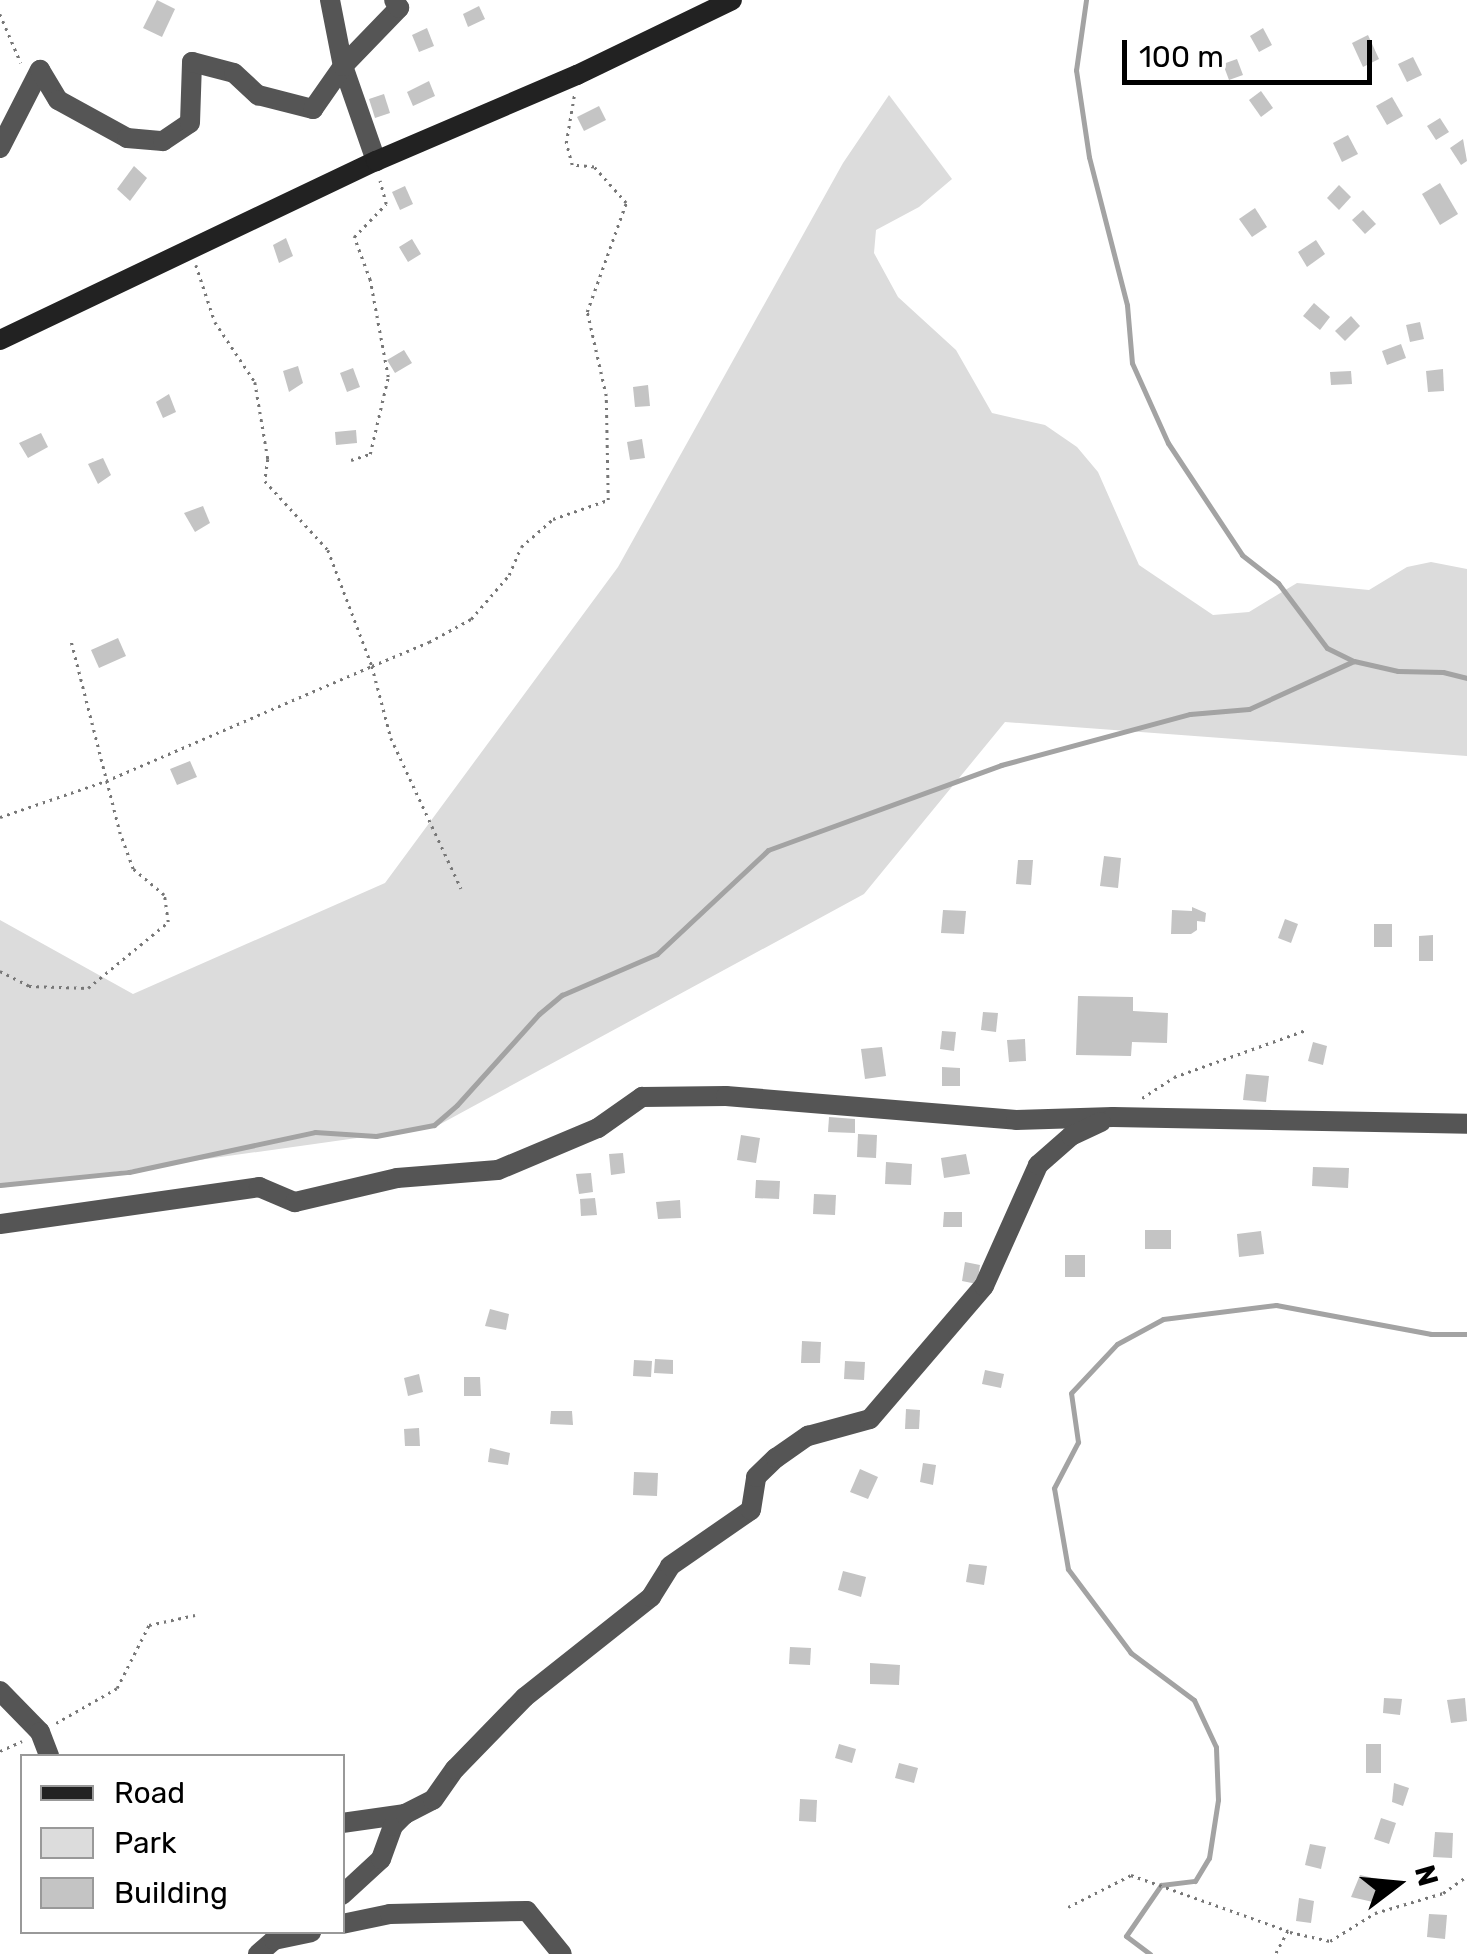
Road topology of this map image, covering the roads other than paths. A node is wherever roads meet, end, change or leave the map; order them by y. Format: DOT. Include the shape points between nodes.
graph roads {
  1 [pos="330,0"];
  2 [pos="394,0"];
  3 [pos="732,0"];
  4 [pos="343,66"];
  5 [pos="0,148"];
  6 [pos="376,161"];
  7 [pos="0,340"];
  8 [pos="1113,1117"];
  9 [pos="1467,1124"];
  10 [pos="0,1224"];
  11 [pos="0,1691"];
  12 [pos="47,1754"];
  13 [pos="405,1814"];
  14 [pos="345,1823"];
  15 [pos="345,1892"];
  16 [pos="345,1923"];
  17 [pos="303,1934"];
  18 [pos="273,1942"];
  19 [pos="562,1954"];
  1 -- 4 [label="street"];
  2 -- 4 [label="street" via="399,8"];
  3 -- 6 [label="main road" via="578,76"];
  4 -- 5 [label="street" via="313,109 258,95 234,73 192,62 190,122 163,141 127,138 88,118 58,100 40,70"];
  4 -- 6 [label="street"];
  6 -- 7 [label="main road"];
  8 -- 9 [label="street"];
  8 -- 10 [label="street" via="1016,1120 726,1096 642,1097 598,1128 498,1170 397,1178 296,1202 259,1187"];
  8 -- 13 [label="street" via="1072,1136 1038,1165 984,1286 870,1418 808,1436 776,1458 756,1477 750,1510 670,1566 651,1597 525,1697 433,1800"];
  11 -- 12 [label="street" via="40,1732"];
  13 -- 14 [label="street"];
  13 -- 15 [label="street" via="380,1859"];
  16 -- 19 [label="street" via="390,1914 527,1911"];
  17 -- 18 [label="street"];
}
